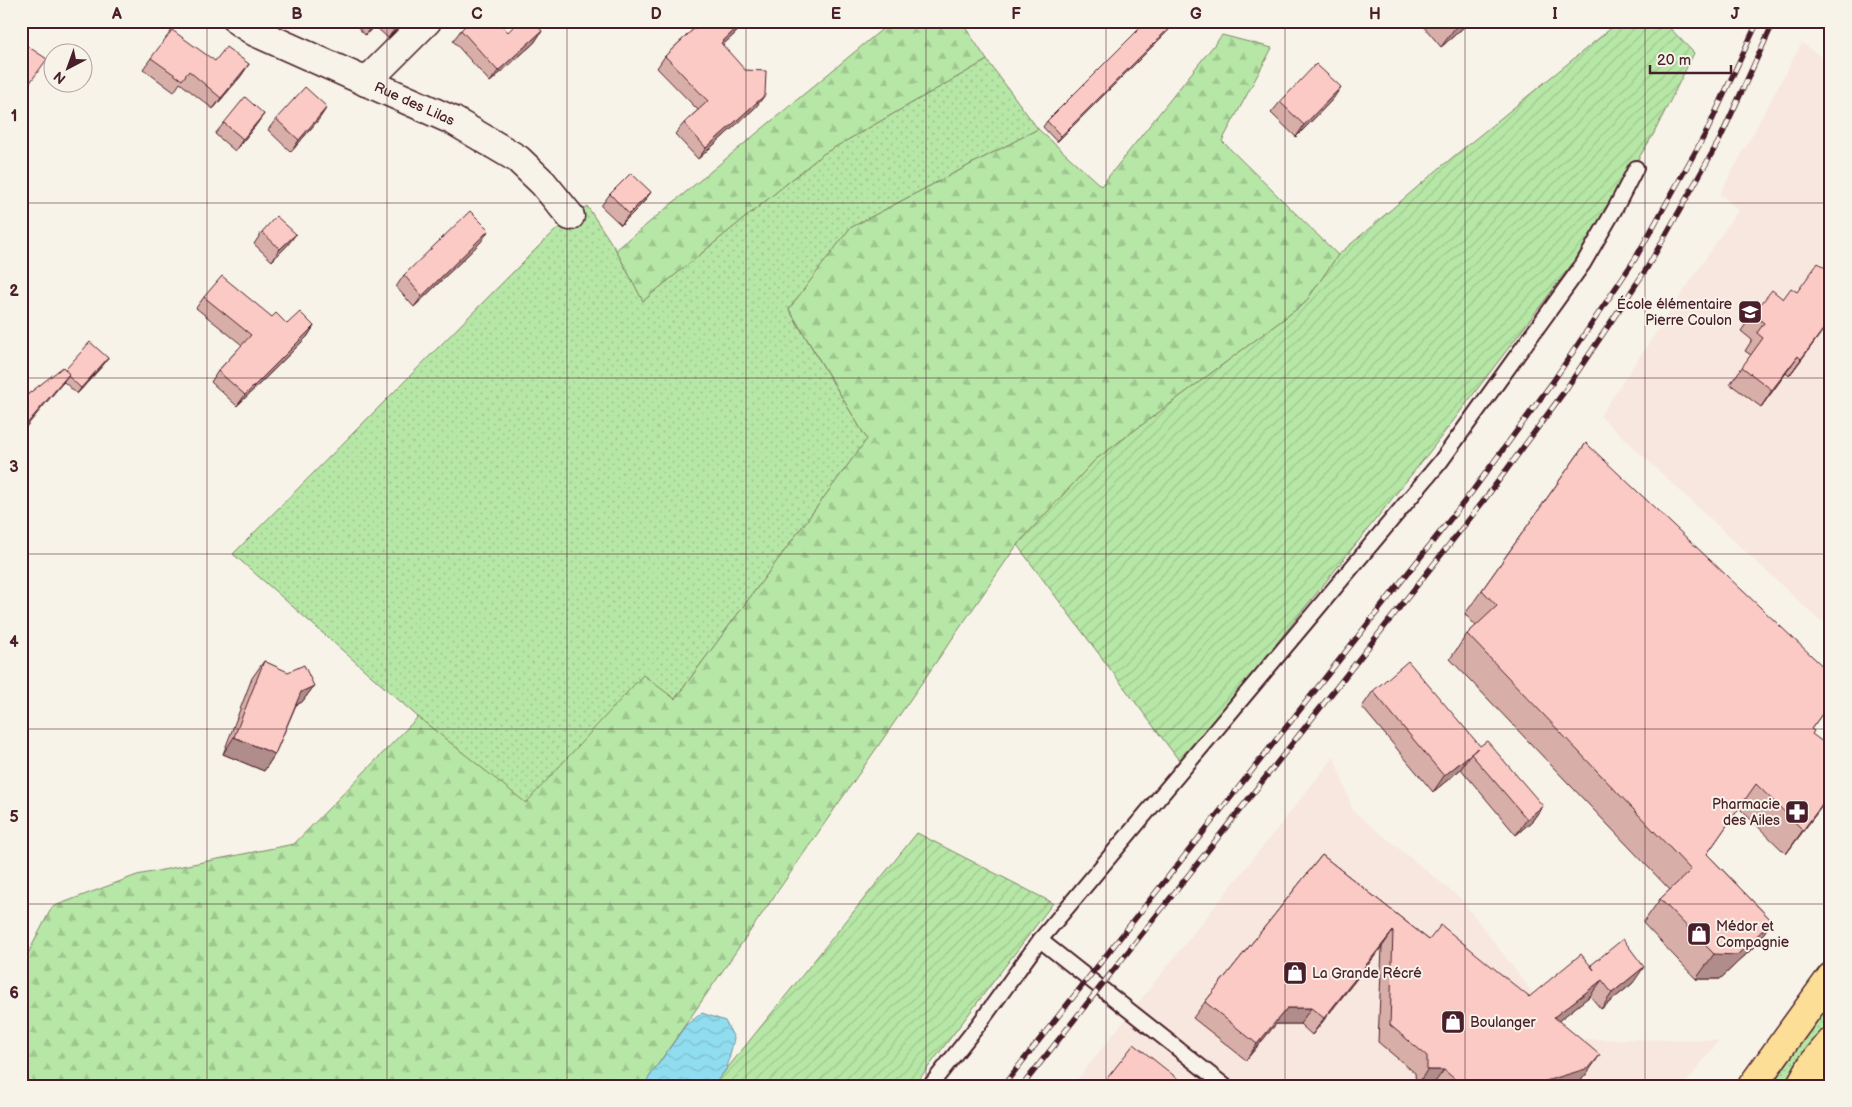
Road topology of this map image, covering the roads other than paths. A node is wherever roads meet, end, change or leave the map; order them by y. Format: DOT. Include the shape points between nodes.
graph roads {
  1 [pos="238,21"];
  2 [pos="427,21"];
  3 [pos="366,82"];
  4 [pos="1636,168"];
  5 [pos="570,216"];
  6 [pos="1040,940"];
  7 [pos="1831,977"];
  8 [pos="1831,1042"];
  9 [pos="1831,1078"];
  10 [pos="930,1086"];
  11 [pos="1225,1086"];
  12 [pos="1752,1086"];
  13 [pos="1800,1086"];
  14 [pos="1827,1086"];
  1 -- 3 [label="street, Rue des Lilas" via="255,32"];
  2 -- 3 [label="street"];
  3 -- 5 [label="street, Rue des Lilas" via="454,121 518,159"];
  4 -- 6 [label="lane" via="1583,264 1441,461"];
  6 -- 10 [label="lane"];
  6 -- 11 [label="lane"];
  7 -- 12 [label="main road"];
  8 -- 13 [label="main road"];
  9 -- 14 [label="main road"];
}
